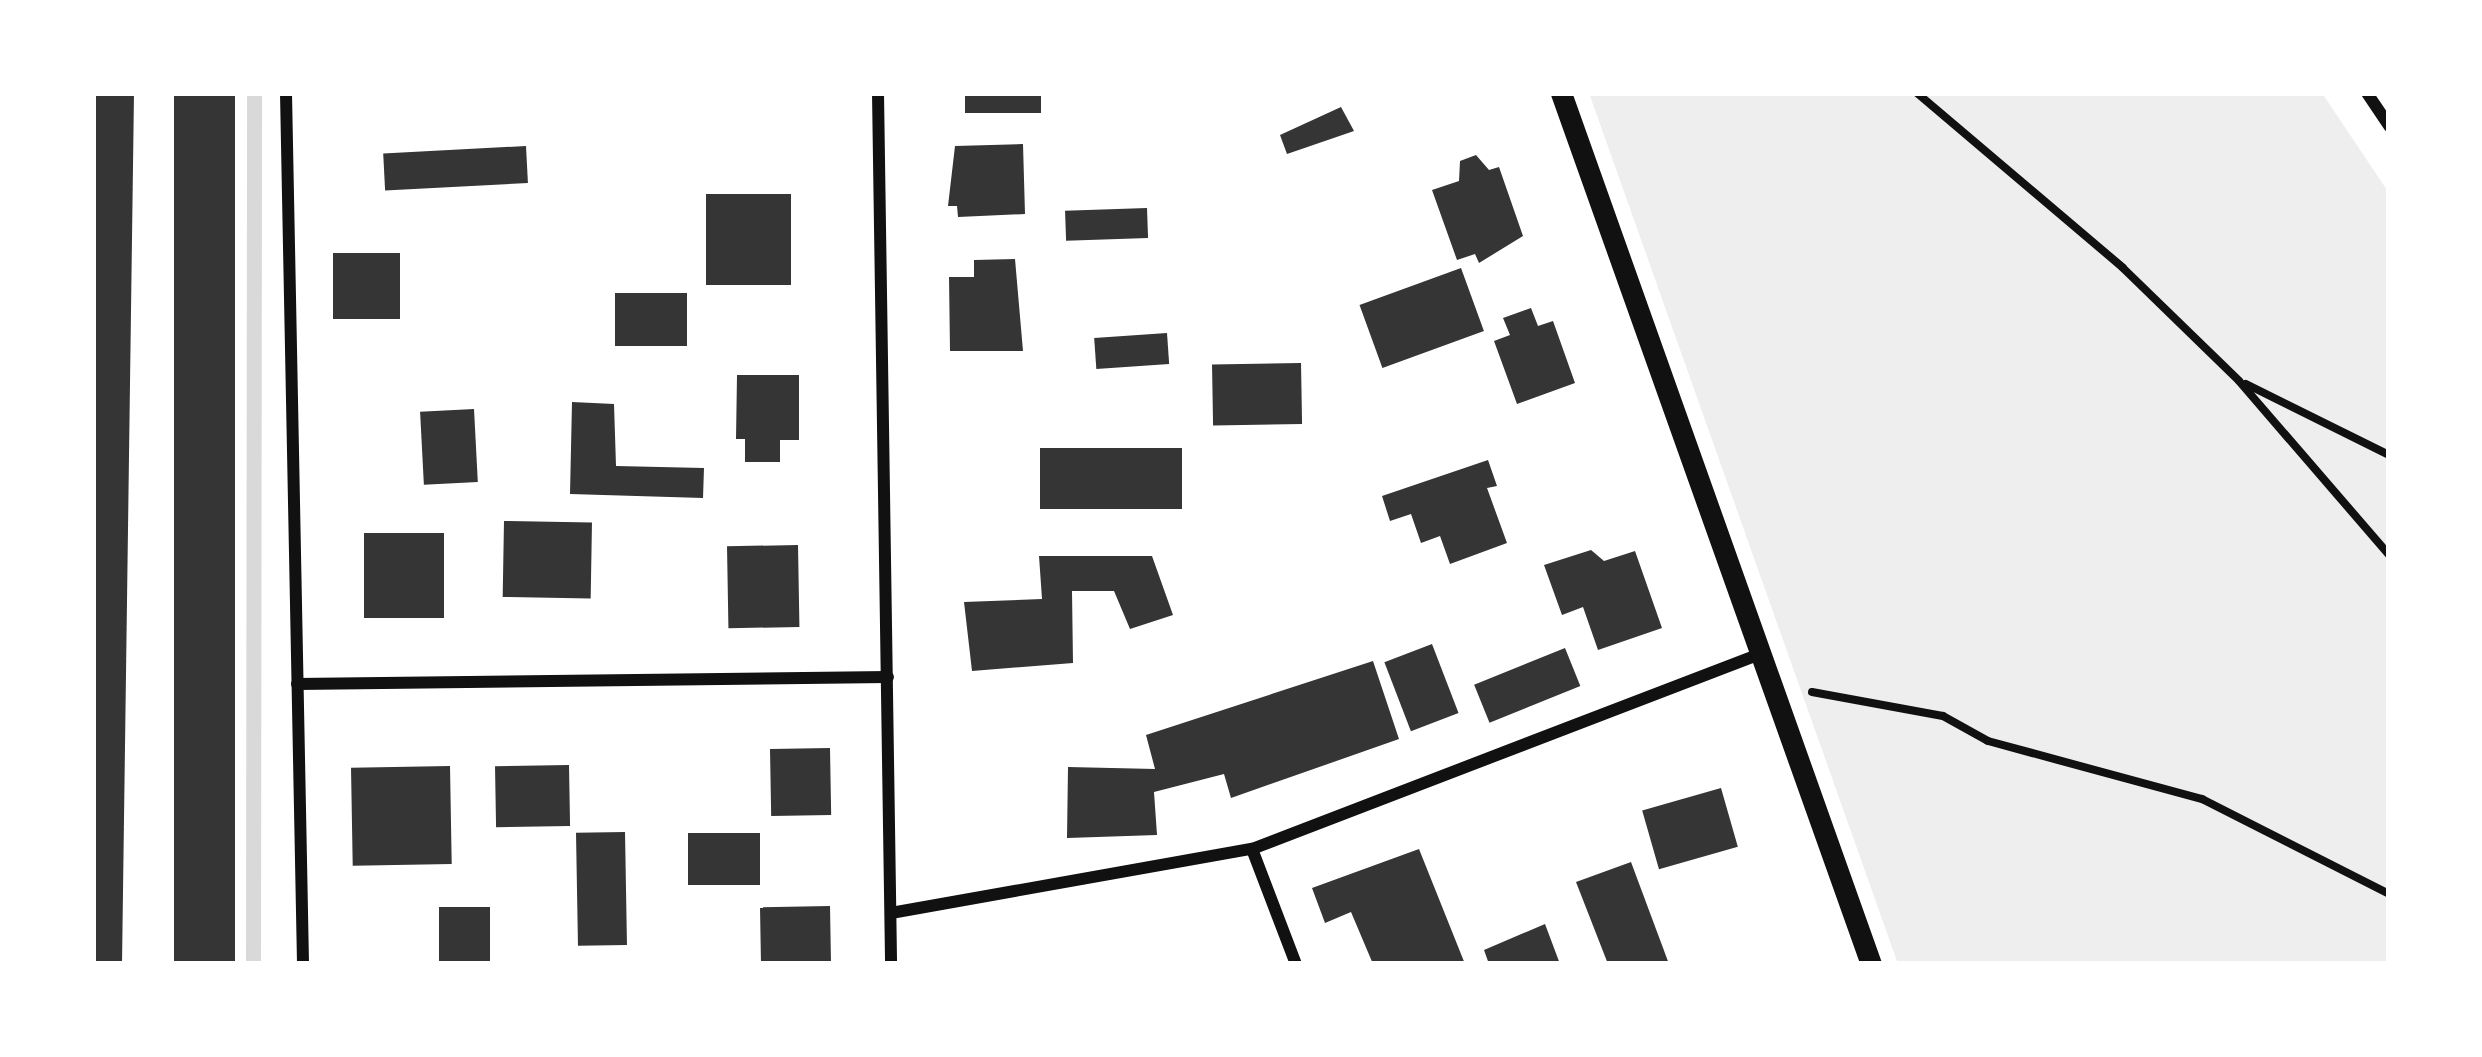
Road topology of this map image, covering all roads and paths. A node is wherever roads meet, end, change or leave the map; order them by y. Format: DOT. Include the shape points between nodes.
graph roads {
  1 [pos="286,93"];
  2 [pos="878,93"];
  3 [pos="1561,93"];
  4 [pos="1917,93"];
  5 [pos="2367,93"];
  6 [pos="2389,126"];
  7 [pos="2239,381"];
  8 [pos="2389,454"];
  9 [pos="2389,555"];
  10 [pos="1757,655"];
  11 [pos="888,677"];
  12 [pos="297,684"];
  13 [pos="1769,688"];
  14 [pos="1252,849"];
  15 [pos="2389,894"];
  16 [pos="891,913"];
  17 [pos="303,964"];
  18 [pos="891,964"];
  19 [pos="1295,964"];
  20 [pos="1871,964"];
  1 -- 12 [label="street"];
  2 -- 11 [label="street"];
  3 -- 10 [label="street"];
  4 -- 7 [label="path" via="2122,268"];
  5 -- 6 [label="street"];
  7 -- 8 [label="path"];
  7 -- 9 [label="path"];
  10 -- 13 [label="street"];
  10 -- 14 [label="street"];
  11 -- 12 [label="street"];
  11 -- 16 [label="street"];
  12 -- 17 [label="street"];
  13 -- 15 [label="path" via="1943,716 1988,741 2202,799"];
  13 -- 20 [label="street"];
  14 -- 16 [label="street"];
  14 -- 19 [label="street"];
  16 -- 18 [label="street"];
}
